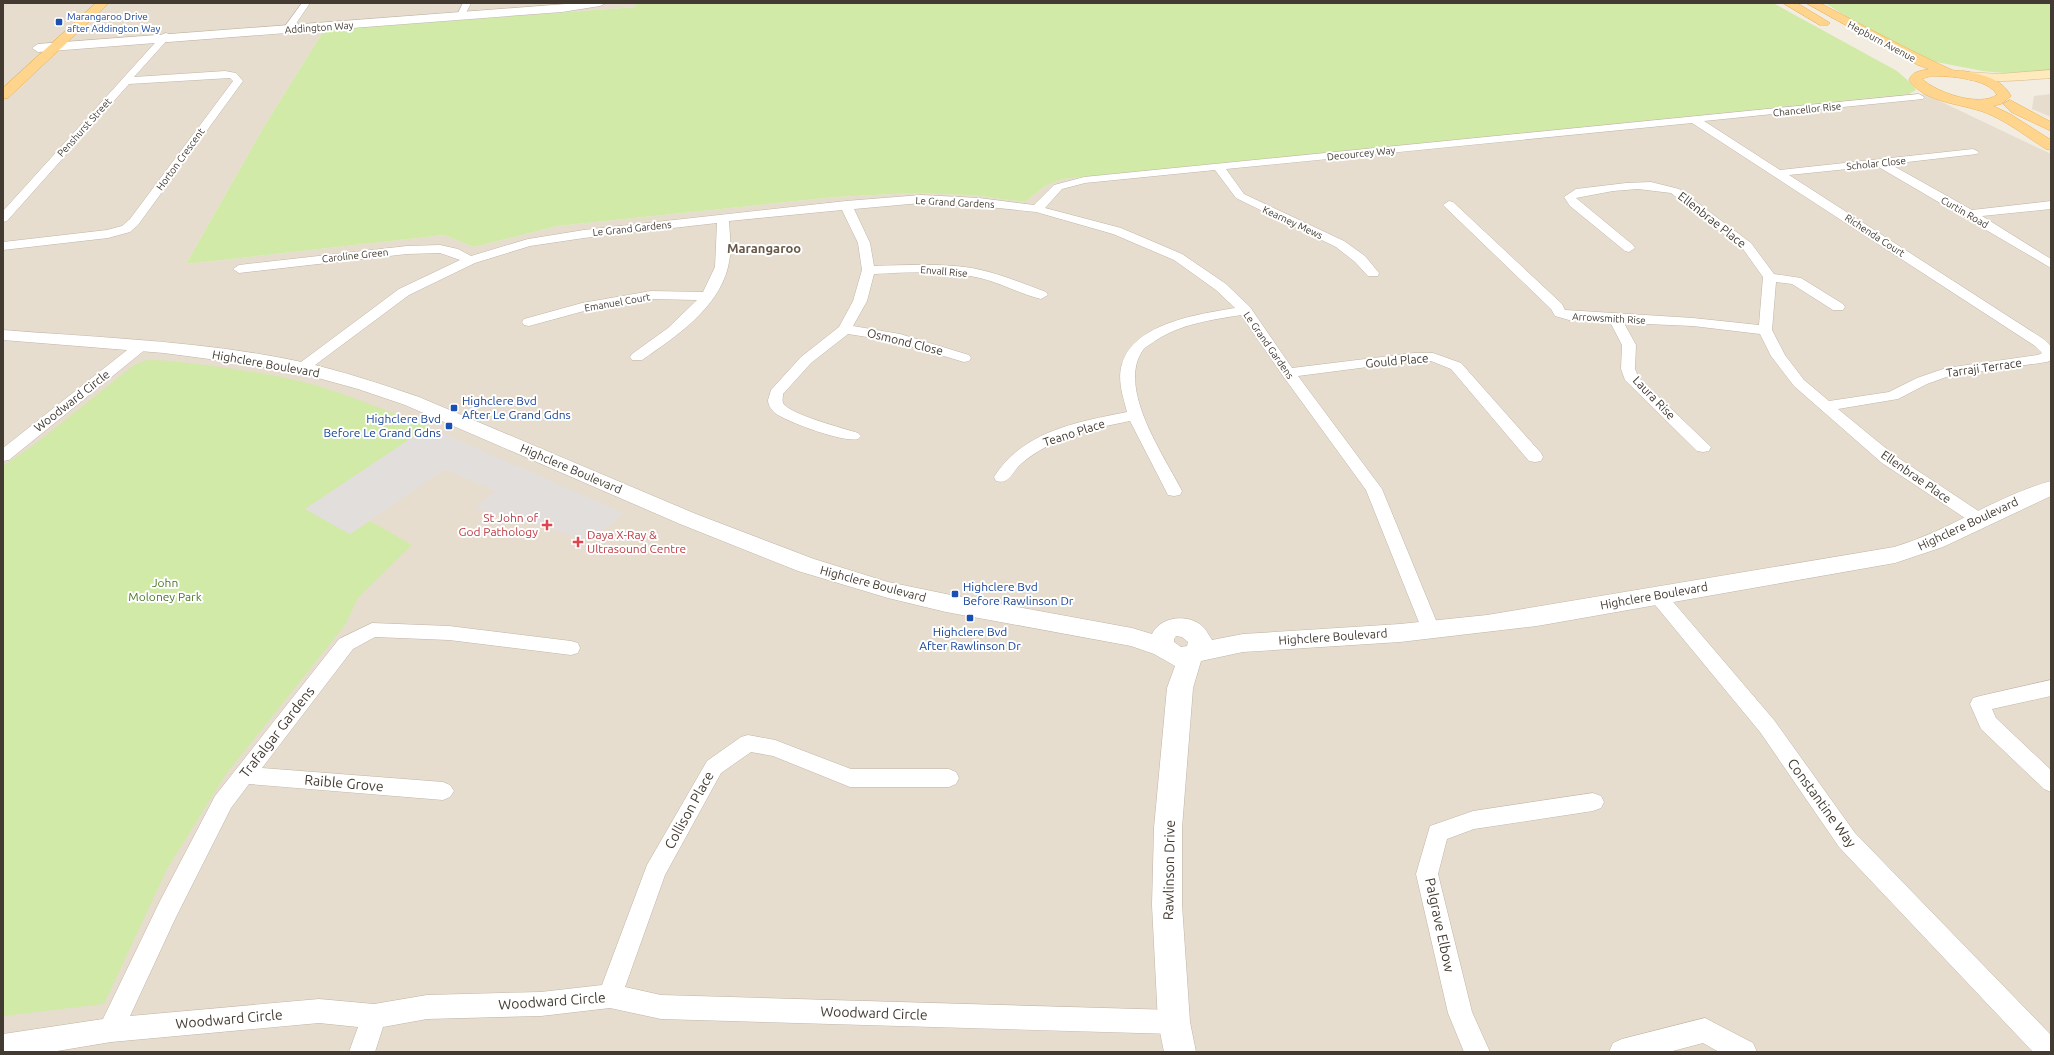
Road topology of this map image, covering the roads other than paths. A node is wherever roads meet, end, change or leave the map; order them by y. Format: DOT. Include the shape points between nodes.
graph roads {
  1 [pos="87,3"];
  2 [pos="103,3"];
  3 [pos="306,3"];
  4 [pos="467,3"];
  5 [pos="593,3"];
  6 [pos="600,3"];
  7 [pos="1789,3"];
  8 [pos="1812,3"];
  9 [pos="461,16"];
  10 [pos="288,28"];
  11 [pos="1836,30"];
  12 [pos="165,37"];
  13 [pos="58,45"];
  14 [pos="39,46"];
  15 [pos="1904,68"];
  16 [pos="1954,73"];
  17 [pos="2051,74"];
  18 [pos="1917,76"];
  19 [pos="1967,76"];
  20 [pos="3,79"];
  21 [pos="125,81"];
  22 [pos="2051,82"];
  23 [pos="3,95"];
  24 [pos="2004,96"];
  25 [pos="1919,97"];
  26 [pos="1964,101"];
  27 [pos="1695,120"];
  28 [pos="2051,127"];
  29 [pos="2051,146"];
  30 [pos="1973,152"];
  31 [pos="1878,162"];
  32 [pos="1218,167"];
  33 [pos="1780,173"];
  34 [pos="1449,205"];
  35 [pos="2051,205"];
  36 [pos="846,206"];
  37 [pos="1037,209"];
  38 [pos="1970,214"];
  39 [pos="3,218"];
  40 [pos="722,218"];
  41 [pos="3,246"];
  42 [pos="1629,248"];
  43 [pos="470,260"];
  44 [pos="2051,264"];
  45 [pos="239,269"];
  46 [pos="868,270"];
  47 [pos="1373,273"];
  48 [pos="1770,277"];
  49 [pos="1041,295"];
  50 [pos="707,296"];
  51 [pos="1838,307"];
  52 [pos="1245,310"];
  53 [pos="1615,319"];
  54 [pos="529,322"];
  55 [pos="845,329"];
  56 [pos="1765,330"];
  57 [pos="3,335"];
  58 [pos="141,346"];
  59 [pos="2051,354"];
  60 [pos="637,357"];
  61 [pos="964,358"];
  62 [pos="302,368"];
  63 [pos="1288,373"];
  64 [pos="1826,406"];
  65 [pos="1135,415"];
  66 [pos="853,436"];
  67 [pos="1702,446"];
  68 [pos="3,457"];
  69 [pos="1535,457"];
  70 [pos="3,468"];
  71 [pos="1002,477"];
  72 [pos="2051,488"];
  73 [pos="1174,491"];
  74 [pos="1980,520"];
  75 [pos="1657,595"];
  76 [pos="1431,630"];
  77 [pos="1181,647"];
  78 [pos="572,648"];
  79 [pos="2051,688"];
  80 [pos="244,775"];
  81 [pos="949,778"];
  82 [pos="2051,783"];
  83 [pos="443,791"];
  84 [pos="1593,802"];
  85 [pos="610,996"];
  86 [pos="374,1016"];
  87 [pos="1174,1022"];
  88 [pos="111,1030"];
  89 [pos="3,1047"];
  90 [pos="362,1052"];
  91 [pos="1180,1052"];
  92 [pos="1477,1052"];
  93 [pos="1622,1052"];
  94 [pos="1744,1052"];
  95 [pos="2050,1052"];
  1 -- 14 [label="main road"];
  2 -- 13 [label="main road"];
  3 -- 10 [label="street"];
  4 -- 9 [label="street"];
  5 -- 9 [label="street, Addington Way"];
  6 -- 9 [label="street, Addington Way" via="570,9"];
  7 -- 11 [label="main road, Hepburn Avenue"];
  8 -- 16 [label="main road, Hepburn Avenue" via="1922,62"];
  9 -- 10 [label="street, Addington Way"];
  10 -- 12 [label="street, Addington Way"];
  12 -- 13 [label="street, Addington Way"];
  12 -- 21 [label="street, Penshurst Street"];
  13 -- 14 [label="street, Addington Way"];
  13 -- 23 [label="main road"];
  14 -- 20 [label="main road"];
  15 -- 18 [label="main road, Hepburn Avenue"];
  16 -- 18 [label="main road" via="1931,72"];
  16 -- 19 [label="main road"];
  17 -- 19 [label="main road" via="1999,78"];
  18 -- 26 [label="main road" via="1915,80 1920,86 1933,93"];
  19 -- 24 [label="main road" via="1996,86"];
  21 -- 39 [label="street, Penshurst Street"];
  21 -- 41 [label="street, Horton Crescent" via="225,74 233,75 238,81 134,222 126,229 108,234"];
  22 -- 24 [label="main road" via="2010,88"];
  24 -- 26 [label="main road" via="1990,102"];
  24 -- 28 [label="main road" via="2016,109"];
  25 -- 27 [label="street, Chancellor Rise"];
  26 -- 29 [label="main road" via="1997,112"];
  27 -- 32 [label="street, Decourcey Way"];
  27 -- 33 [label="street, Richenda Court"];
  30 -- 31 [label="street, Scholar Close"];
  31 -- 33 [label="street, Scholar Close"];
  31 -- 38 [label="street, Curtin Road"];
  32 -- 37 [label="street, Decourcey Way" via="1084,180 1058,187"];
  32 -- 47 [label="street, Kearney Mews" via="1240,196 1340,244"];
  33 -- 59 [label="street, Richenda Court" via="2040,343"];
  34 -- 53 [label="street, Arrowsmith Rise" via="1557,306 1560,313 1569,316"];
  35 -- 38 [label="street"];
  36 -- 37 [label="street, Le Grand Gardens" via="921,199"];
  36 -- 40 [label="street, Le Grand Gardens"];
  36 -- 46 [label="street" via="864,243"];
  37 -- 52 [label="street, Le Grand Gardens" via="1117,231 1178,257 1221,287"];
  38 -- 44 [label="street, Curtin Road"];
  40 -- 43 [label="street, Le Grand Gardens" via="528,243"];
  40 -- 50 [label="street" via="723,247 720,272"];
  42 -- 48 [label="street, Ellenbrae Place" via="1570,197 1576,193 1648,184 1675,191 1747,246"];
  43 -- 45 [label="street, Caroline Green" via="454,252 440,249 407,250"];
  43 -- 62 [label="street, Le Grand Gardens" via="404,292 380,307"];
  46 -- 49 [label="street, Envall Rise" via="911,268 965,271 1010,283"];
  46 -- 55 [label="street" via="860,301"];
  48 -- 51 [label="street" via="1796,281"];
  48 -- 56 [label="street"];
  50 -- 54 [label="street, Emanuel Court" via="651,295 582,307"];
  50 -- 60 [label="street" via="676,328"];
  52 -- 63 [label="street, Le Grand Gardens"];
  52 -- 65 [label="street" via="1204,317 1164,329 1137,347 1128,364 1128,387"];
  53 -- 56 [label="street, Arrowsmith Rise" via="1693,322"];
  53 -- 67 [label="street, Laura Rise" via="1629,345 1628,368 1632,380"];
  55 -- 61 [label="street, Osmond Close" via="895,338"];
  55 -- 66 [label="street" via="806,360 776,393 774,399 778,409 786,413 834,432"];
  56 -- 64 [label="street, Ellenbrae Place" via="1778,356 1799,382"];
  57 -- 58 [label="street, Highclere Boulevard"];
  58 -- 62 [label="street, Highclere Boulevard" via="247,358"];
  58 -- 68 [label="street, Woodward Circle"];
  59 -- 64 [label="street, Tarraji Terrace" via="2042,359 1946,372 1894,396"];
  62 -- 77 [label="street, Highclere Boulevard" via="412,401 766,551 842,577 946,603"];
  63 -- 69 [label="street, Gould Place" via="1414,357 1433,357 1456,366"];
  63 -- 76 [label="street, Le Grand Gardens" via="1374,489"];
  64 -- 74 [label="street, Ellenbrae Place" via="1888,459"];
  65 -- 71 [label="street, Teano Place" via="1082,427 1048,439 1021,454"];
  65 -- 73 [label="street"];
  68 -- 70 [label="street, Woodward Circle" via="8,462"];
  72 -- 74 [label="street, Highclere Boulevard" via="2028,496"];
  74 -- 75 [label="street, Highclere Boulevard" via="1929,545 1894,555"];
  75 -- 76 [label="street, Highclere Boulevard" via="1494,623"];
  75 -- 95 [label="street, Constantine Way" via="1767,726 1847,840"];
  76 -- 77 [label="street, Highclere Boulevard"];
  77 -- 87 [label="street, Rawlinson Drive" via="1168,828 1167,905"];
  78 -- 80 [label="street, Trafalgar Gardens" via="449,633 372,630 346,644"];
  79 -- 82 [label="street" via="1980,704 1988,723"];
  80 -- 83 [label="street, Raible Grove"];
  80 -- 88 [label="street, Trafalgar Gardens" via="223,802 168,909"];
  81 -- 85 [label="street, Collison Place" via="850,778 775,748 748,743 714,766 655,872"];
  84 -- 92 [label="street, Palgrave Elbow" via="1472,820 1438,833 1427,874 1460,1013"];
  85 -- 86 [label="street, Woodward Circle" via="541,1004 427,1007"];
  85 -- 87 [label="street, Woodward Circle" via="661,1007"];
  86 -- 88 [label="street, Woodward Circle" via="319,1011"];
  86 -- 90 [label="street"];
  87 -- 91 [label="street, Rawlinson Drive"];
  88 -- 89 [label="street, Woodward Circle"];
  93 -- 94 [label="street" via="1705,1030"];
}
